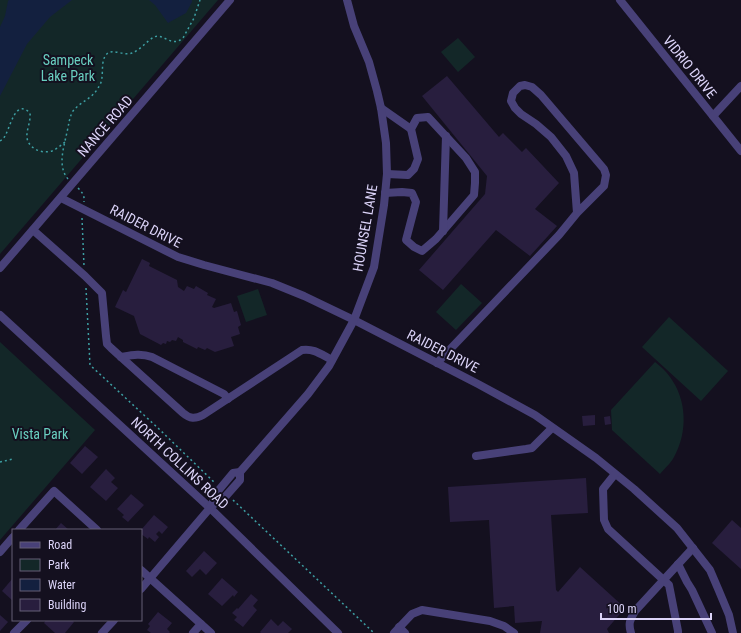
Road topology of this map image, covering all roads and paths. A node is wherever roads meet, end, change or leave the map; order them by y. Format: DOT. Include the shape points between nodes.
graph roads {
  1 [pos="200,0"];
  2 [pos="230,0"];
  3 [pos="347,0"];
  4 [pos="620,0"];
  5 [pos="741,86"];
  6 [pos="381,108"];
  7 [pos="713,116"];
  8 [pos="411,129"];
  9 [pos="446,136"];
  10 [pos="0,141"];
  11 [pos="65,142"];
  12 [pos="741,151"];
  13 [pos="386,174"];
  14 [pos="73,184"];
  15 [pos="385,193"];
  16 [pos="61,198"];
  17 [pos="83,209"];
  18 [pos="577,214"];
  19 [pos="33,230"];
  20 [pos="443,231"];
  21 [pos="0,268"];
  22 [pos="85,276"];
  23 [pos="0,316"];
  24 [pos="354,320"];
  25 [pos="121,357"];
  26 [pos="332,360"];
  27 [pos="437,363"];
  28 [pos="228,399"];
  29 [pos="552,428"];
  30 [pos="476,456"];
  31 [pos="13,459"];
  32 [pos="0,462"];
  33 [pos="240,472"];
  34 [pos="615,474"];
  35 [pos="220,488"];
  36 [pos="227,495"];
  37 [pos="210,508"];
  38 [pos="20,529"];
  39 [pos="96,529"];
  40 [pos="12,538"];
  41 [pos="693,548"];
  42 [pos="0,552"];
  43 [pos="678,564"];
  44 [pos="142,571"];
  45 [pos="150,578"];
  46 [pos="663,580"];
  47 [pos="142,588"];
  48 [pos="26,621"];
  49 [pos="113,621"];
  50 [pos="201,624"];
  51 [pos="399,631"];
  52 [pos="14,633"];
  53 [pos="102,633"];
  54 [pos="193,633"];
  55 [pos="211,633"];
  56 [pos="338,633"];
  57 [pos="374,633"];
  58 [pos="514,633"];
  59 [pos="631,633"];
  60 [pos="678,633"];
  61 [pos="712,633"];
  62 [pos="733,633"];
  1 -- 11 [label="path" via="194,18 180,40 176,42 157,36 131,54 108,54 103,61 102,78 97,89 72,112"];
  2 -- 14 [label="street, NANCE ROAD"];
  3 -- 6 [label="street, HOUNSEL LANE"];
  4 -- 7 [label="street, VIDRIO DRIVE"];
  5 -- 7 [label="street"];
  6 -- 8 [label="street"];
  6 -- 13 [label="street, HOUNSEL LANE" via="386,143"];
  7 -- 12 [label="street, VIDRIO DRIVE"];
  8 -- 9 [label="street" via="418,118 428,117"];
  8 -- 13 [label="street" via="418,159 414,169 408,175"];
  9 -- 20 [label="street"];
  9 -- 20 [label="street" via="475,172 475,183 474,195"];
  10 -- 11 [label="path" via="6,135 15,113 23,109 30,113 27,139 35,150 52,151"];
  11 -- 14 [label="path" via="62,165 64,175"];
  13 -- 15 [label="street, HOUNSEL LANE"];
  14 -- 16 [label="street, NANCE ROAD"];
  14 -- 17 [label="path" via="85,197"];
  15 -- 20 [label="street" via="412,193 416,202 406,240 414,247 422,251"];
  15 -- 24 [label="street, HOUNSEL LANE" via="374,267"];
  16 -- 17 [label="street, RAIDER DRIVE"];
  16 -- 19 [label="street, NANCE ROAD"];
  17 -- 22 [label="path"];
  17 -- 24 [label="street, RAIDER DRIVE" via="178,257 272,283"];
  18 -- 18 [label="street" via="574,173 566,156 551,137 515,108 511,100 513,93 520,86 532,87 541,95 604,169 604,186"];
  18 -- 27 [label="street"];
  19 -- 21 [label="street, NANCE ROAD"];
  19 -- 22 [label="street"];
  22 -- 25 [label="street" via="102,293 107,344"];
  22 -- 35 [label="path" via="90,365"];
  23 -- 37 [label="street, NORTH COLLINS ROAD"];
  24 -- 26 [label="street, HOUNSEL LANE"];
  24 -- 27 [label="street, RAIDER DRIVE"];
  25 -- 28 [label="street" via="135,354 152,357 224,394"];
  25 -- 28 [label="street" via="190,418 203,415"];
  26 -- 28 [label="street" via="316,351 302,350"];
  26 -- 33 [label="street, HOUNSEL LANE" via="308,394"];
  27 -- 29 [label="street, RAIDER DRIVE" via="535,415"];
  29 -- 30 [label="street" via="532,448"];
  29 -- 34 [label="street, RAIDER DRIVE"];
  31 -- 32 [label="path"];
  33 -- 35 [label="street, HOUNSEL LANE" via="233,473"];
  33 -- 36 [label="street, HOUNSEL LANE" via="240,480"];
  34 -- 41 [label="street, RAIDER DRIVE" via="677,528"];
  34 -- 46 [label="street" via="603,488 604,520 608,529"];
  35 -- 37 [label="street, HOUNSEL LANE"];
  36 -- 37 [label="street, HOUNSEL LANE"];
  36 -- 57 [label="path"];
  37 -- 45 [label="street"];
  37 -- 56 [label="street, NORTH COLLINS ROAD"];
  38 -- 39 [label="street" via="54,491"];
  40 -- 42 [label="street"];
  41 -- 43 [label="street"];
  41 -- 62 [label="street, RAIDER DRIVE" via="710,570 729,615"];
  43 -- 46 [label="street"];
  43 -- 61 [label="street"];
  44 -- 45 [label="street"];
  45 -- 47 [label="street"];
  45 -- 50 [label="street"];
  46 -- 59 [label="street" via="635,611 629,625"];
  46 -- 60 [label="street" via="669,585"];
  48 -- 52 [label="street"];
  49 -- 53 [label="street"];
  50 -- 54 [label="street"];
  50 -- 55 [label="street"];
  51 -- 58 [label="street" via="412,614 422,610 490,621"];
}
